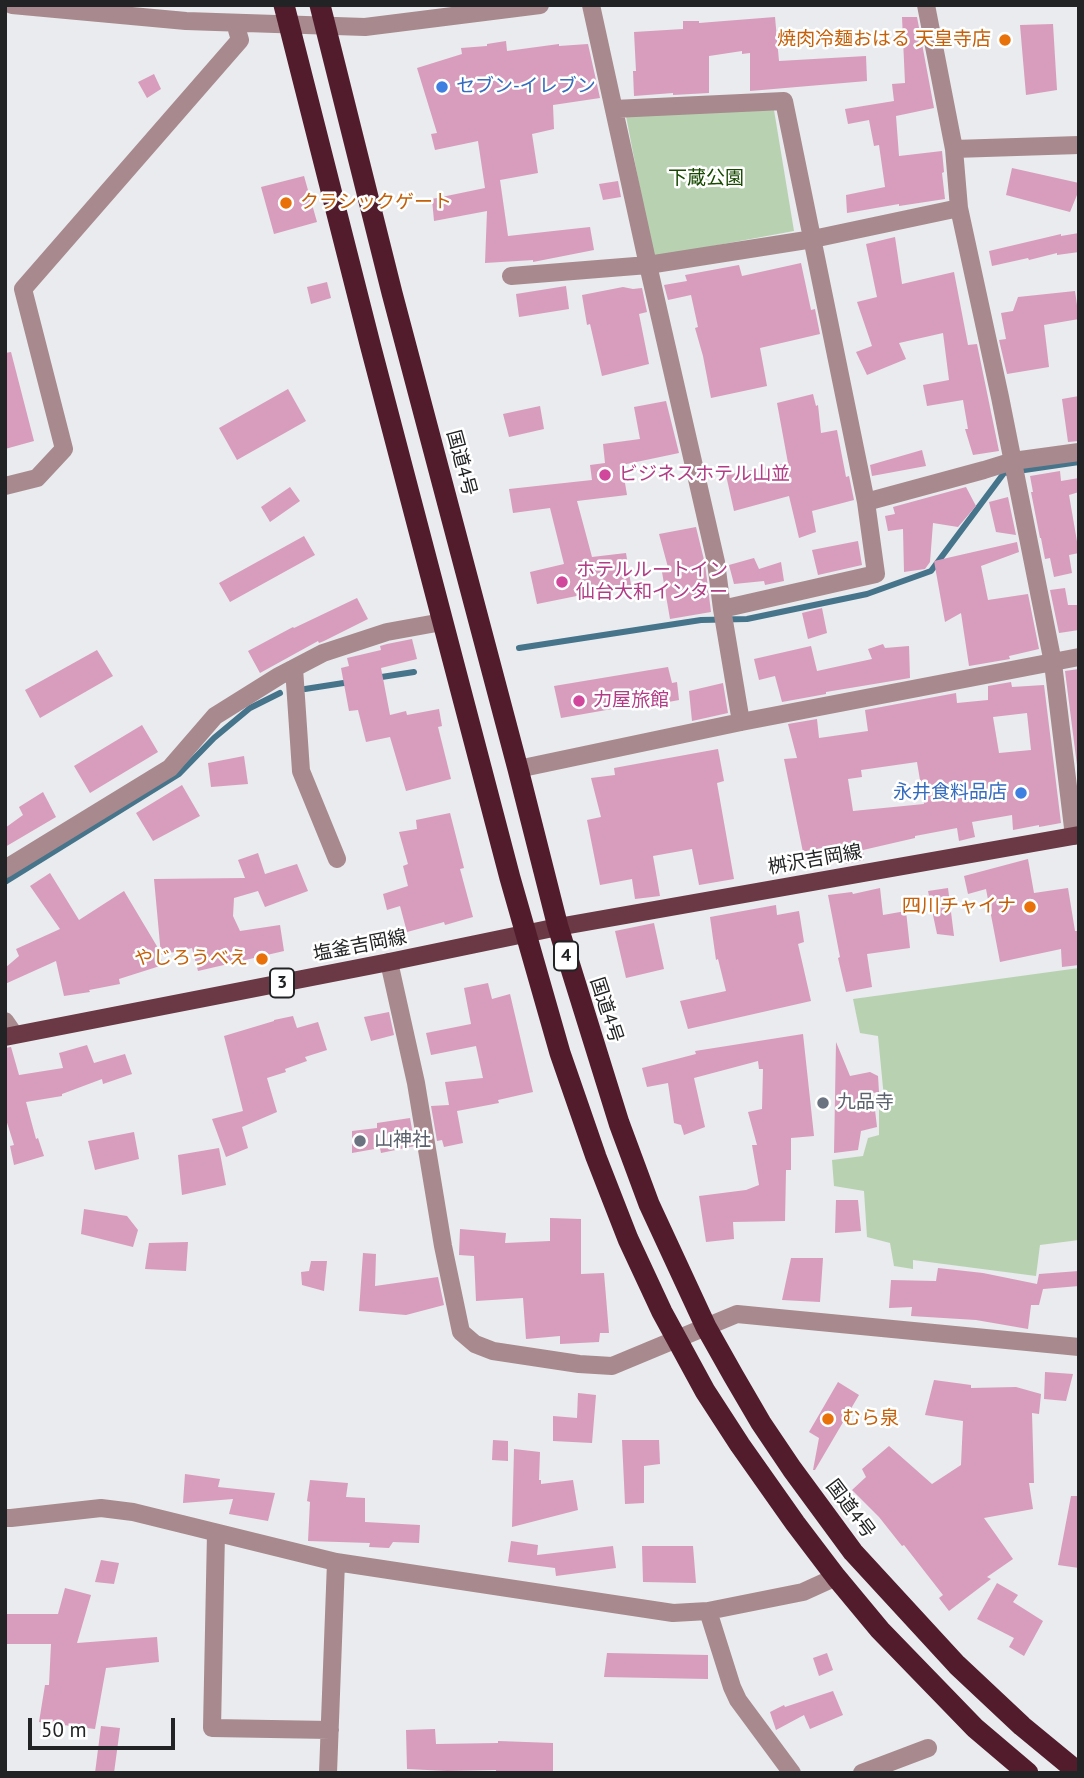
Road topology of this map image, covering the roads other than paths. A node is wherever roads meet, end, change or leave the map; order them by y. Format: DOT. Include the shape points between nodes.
graph roads {
  1 [pos="12,5"];
  2 [pos="540,5"];
  3 [pos="591,5"];
  4 [pos="926,5"];
  5 [pos="183,13"];
  6 [pos="287,15"];
  7 [pos="323,15"];
  8 [pos="235,23"];
  9 [pos="614,109"];
  10 [pos="1079,145"];
  11 [pos="954,149"];
  12 [pos="959,208"];
  13 [pos="813,239"];
  14 [pos="648,265"];
  15 [pos="511,276"];
  16 [pos="1079,452"];
  17 [pos="1013,461"];
  18 [pos="5,486"];
  19 [pos="866,502"];
  20 [pos="722,609"];
  21 [pos="442,622"];
  22 [pos="1079,657"];
  23 [pos="1053,663"];
  24 [pos="294,668"];
  25 [pos="741,722"];
  26 [pos="518,769"];
  27 [pos="1076,835"];
  28 [pos="338,859"];
  29 [pos="5,869"];
  30 [pos="558,927"];
  31 [pos="527,934"];
  32 [pos="389,962"];
  33 [pos="8,1031"];
  34 [pos="706,1327"];
  35 [pos="677,1339"];
  36 [pos="1079,1347"];
  37 [pos="5,1518"];
  38 [pos="216,1533"];
  39 [pos="336,1562"];
  40 [pos="836,1577"];
  41 [pos="708,1611"];
  42 [pos="330,1730"];
  43 [pos="928,1748"];
  44 [pos="328,1773"];
  45 [pos="792,1773"];
  46 [pos="862,1773"];
  47 [pos="1028,1773"];
  48 [pos="1079,1773"];
  1 -- 5 [label="street"];
  2 -- 7 [label="street" via="365,27"];
  3 -- 9 [label="street"];
  4 -- 11 [label="street"];
  5 -- 8 [label="street"];
  6 -- 7 [label="street"];
  6 -- 8 [label="street"];
  6 -- 21 [label="highway, 4"];
  7 -- 26 [label="highway, 国道4号 / 4"];
  8 -- 18 [label="street" via="240,40 23,289 64,449 37,478"];
  9 -- 13 [label="street" via="785,101"];
  9 -- 14 [label="street"];
  10 -- 11 [label="street"];
  11 -- 12 [label="street"];
  12 -- 13 [label="street"];
  12 -- 17 [label="street"];
  13 -- 14 [label="street"];
  13 -- 19 [label="street"];
  14 -- 15 [label="street"];
  14 -- 20 [label="street" via="716,562"];
  16 -- 17 [label="street"];
  17 -- 19 [label="street"];
  17 -- 23 [label="street"];
  19 -- 20 [label="street" via="876,574"];
  20 -- 25 [label="street"];
  21 -- 24 [label="street" via="387,632 323,653"];
  21 -- 31 [label="highway, 4"];
  22 -- 23 [label="street"];
  23 -- 25 [label="street"];
  23 -- 27 [label="street"];
  24 -- 28 [label="street" via="301,771"];
  24 -- 29 [label="street" via="215,716 170,768"];
  25 -- 26 [label="street"];
  26 -- 30 [label="highway, 国道4号 / 4"];
  27 -- 30 [label="main road, 桝沢吉岡線"];
  30 -- 31 [label="main road, 塩釜吉岡線 / 3"];
  30 -- 34 [label="highway, 国道4号 / 4" via="619,1124 649,1204"];
  31 -- 32 [label="main road, 塩釜吉岡線 / 3"];
  31 -- 35 [label="highway, 4" via="560,1053 596,1157 628,1239"];
  32 -- 33 [label="main road, 塩釜吉岡線 / 3"];
  32 -- 35 [label="street" via="461,1332 493,1351 612,1366"];
  34 -- 35 [label="street"];
  34 -- 36 [label="street" via="737,1314"];
  34 -- 48 [label="highway, 国道4号 / 4" via="761,1423 853,1552 957,1665"];
  35 -- 40 [label="highway, 4" via="740,1445"];
  37 -- 38 [label="street" via="101,1508"];
  38 -- 39 [label="street"];
  38 -- 42 [label="street" via="212,1728"];
  39 -- 41 [label="street" via="673,1614"];
  39 -- 42 [label="street"];
  40 -- 41 [label="street" via="803,1591"];
  40 -- 47 [label="highway, 4" via="929,1682"];
  41 -- 45 [label="street" via="738,1700"];
  42 -- 44 [label="street"];
  43 -- 46 [label="street"];
}
